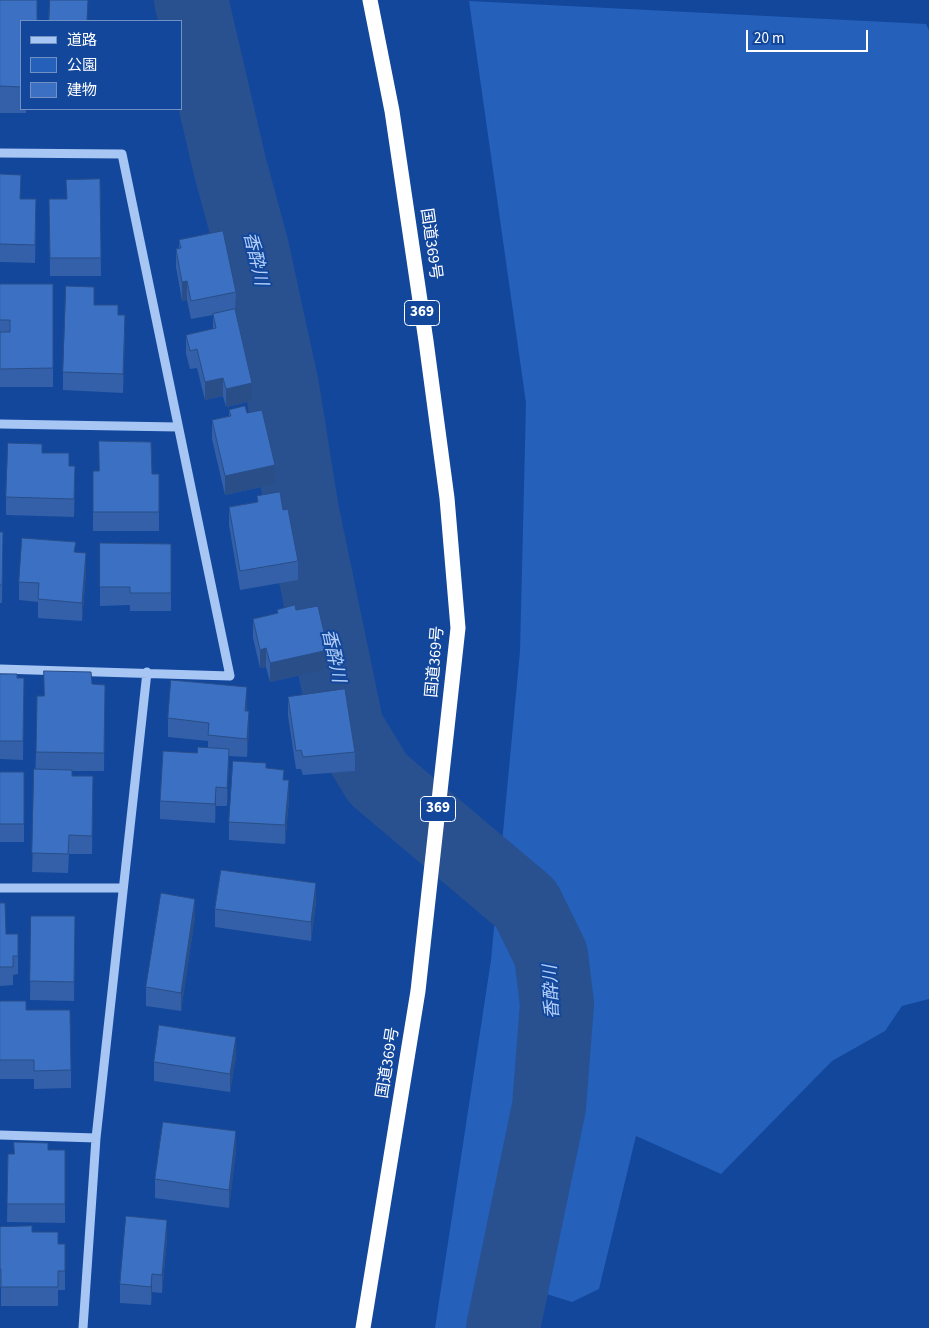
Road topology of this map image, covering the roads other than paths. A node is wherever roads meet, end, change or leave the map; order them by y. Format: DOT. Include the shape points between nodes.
graph roads {
  1 [pos="370,0"];
  2 [pos="0,153"];
  3 [pos="0,424"];
  4 [pos="178,427"];
  5 [pos="0,669"];
  6 [pos="147,672"];
  7 [pos="0,888"];
  8 [pos="123,888"];
  9 [pos="0,1134"];
  10 [pos="96,1138"];
  11 [pos="82,1328"];
  12 [pos="362,1328"];
  1 -- 12 [label="highway, 国道369号 / 369" via="392,111 426,342 447,498 458,628 418,991"];
  2 -- 4 [label="street" via="122,154"];
  3 -- 4 [label="street"];
  4 -- 6 [label="street" via="230,676"];
  5 -- 6 [label="street"];
  6 -- 8 [label="street"];
  7 -- 8 [label="street"];
  8 -- 10 [label="street"];
  9 -- 10 [label="street"];
  10 -- 11 [label="street"];
}
